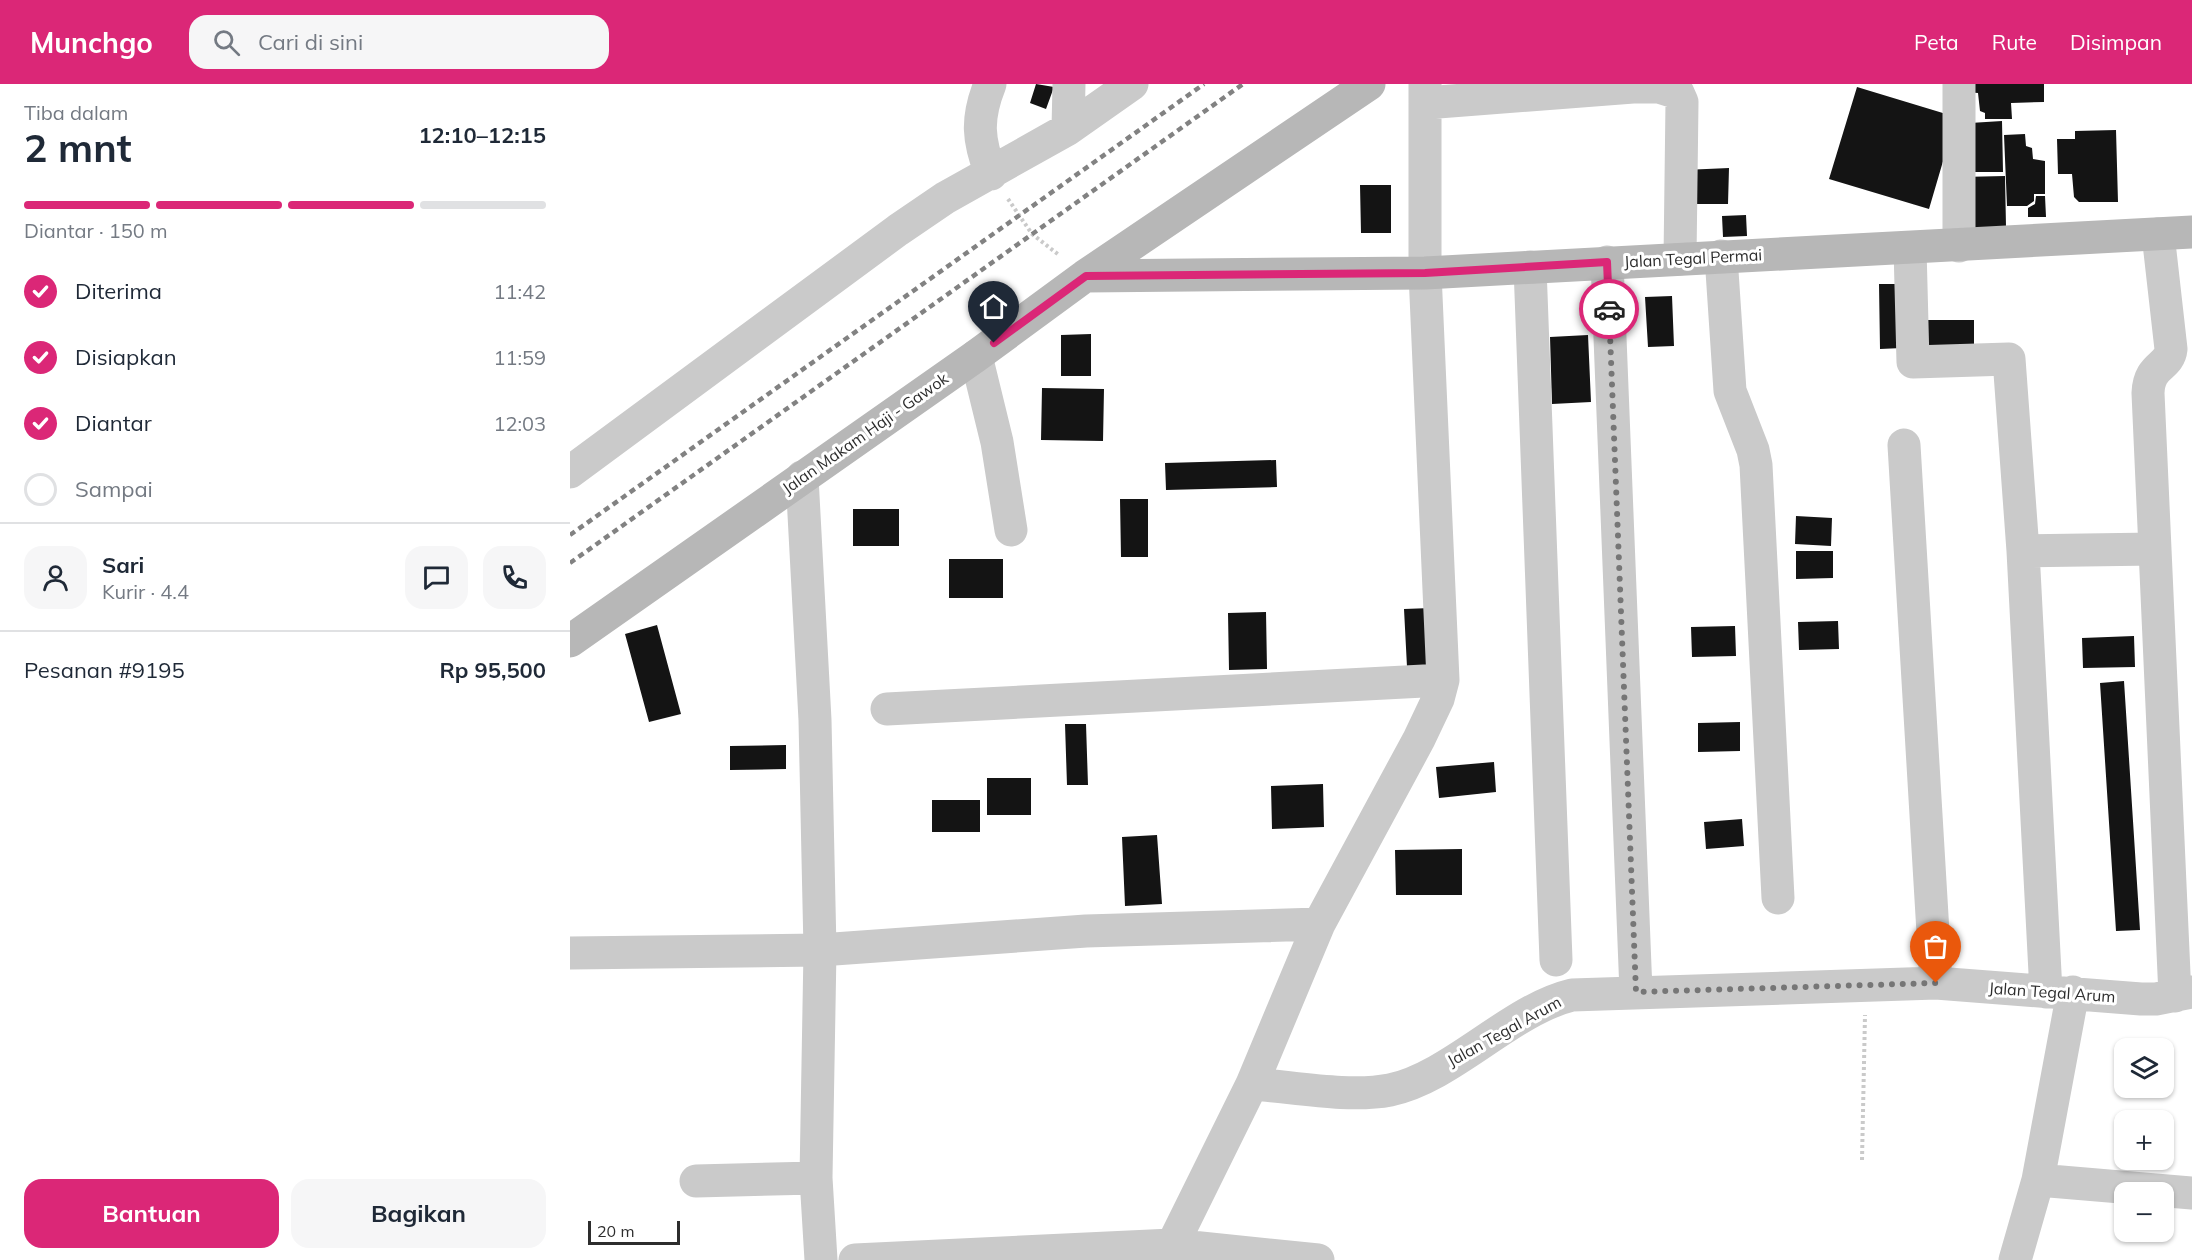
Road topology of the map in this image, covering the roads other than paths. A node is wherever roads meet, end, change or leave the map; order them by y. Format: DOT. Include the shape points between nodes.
graph roads {
  1 [pos="990,84"];
  2 [pos="1069,84"];
  3 [pos="1132,84"];
  4 [pos="1369,84"];
  5 [pos="1959,84"];
  6 [pos="1425,94"];
  7 [pos="1068,129"];
  8 [pos="991,174"];
  9 [pos="2192,232"];
  10 [pos="2158,234"];
  11 [pos="1959,246"];
  12 [pos="1910,248"];
  13 [pos="1720,256"];
  14 [pos="1680,259"];
  15 [pos="1607,262"];
  16 [pos="1530,267"];
  17 [pos="1425,273"];
  18 [pos="1086,276"];
  19 [pos="976,356"];
  20 [pos="1904,445"];
  21 [pos="570,472"];
  22 [pos="802,477"];
  23 [pos="1011,530"];
  24 [pos="2155,549"];
  25 [pos="2023,551"];
  26 [pos="570,641"];
  27 [pos="1443,680"];
  28 [pos="886,709"];
  29 [pos="1778,898"];
  30 [pos="1319,924"];
  31 [pos="820,950"];
  32 [pos="570,953"];
  33 [pos="1556,960"];
  34 [pos="1936,983"];
  35 [pos="1636,992"];
  36 [pos="2059,992"];
  37 [pos="2184,994"];
  38 [pos="1252,1084"];
  39 [pos="816,1178"];
  40 [pos="2038,1180"];
  41 [pos="696,1181"];
  42 [pos="2192,1193"];
  43 [pos="1168,1253"];
  44 [pos="821,1260"];
  45 [pos="855,1260"];
  46 [pos="1318,1260"];
  47 [pos="2015,1260"];
  1 -- 8 [label="street" via="980,146"];
  2 -- 7 [label="street"];
  3 -- 7 [label="street"];
  4 -- 18 [label="street, Jalan Makam Haji - Gawok"];
  5 -- 11 [label="street"];
  6 -- 14 [label="street" via="1633,87 1659,87 1678,93 1682,102"];
  6 -- 17 [label="street"];
  7 -- 8 [label="street"];
  8 -- 21 [label="street" via="945,198 898,230"];
  9 -- 10 [label="street, Jalan Tegal Permai"];
  10 -- 11 [label="street, Jalan Tegal Permai"];
  10 -- 24 [label="street" via="2171,349 2169,358 2148,383"];
  11 -- 12 [label="street, Jalan Tegal Permai"];
  12 -- 13 [label="street, Jalan Tegal Permai"];
  12 -- 25 [label="street" via="1913,362 2009,359"];
  13 -- 14 [label="street, Jalan Tegal Permai"];
  13 -- 29 [label="street" via="1730,391 1756,465"];
  14 -- 15 [label="street, Jalan Tegal Permai"];
  15 -- 16 [label="street, Jalan Tegal Permai"];
  15 -- 35 [label="street"];
  16 -- 17 [label="street, Jalan Tegal Permai"];
  16 -- 33 [label="street"];
  17 -- 18 [label="street, Jalan Tegal Permai"];
  17 -- 27 [label="street"];
  18 -- 19 [label="street, Jalan Makam Haji - Gawok"];
  19 -- 22 [label="street, Jalan Makam Haji - Gawok"];
  19 -- 23 [label="street" via="997,442"];
  20 -- 34 [label="street"];
  22 -- 26 [label="street, Jalan Makam Haji - Gawok"];
  22 -- 31 [label="street"];
  24 -- 25 [label="street"];
  24 -- 37 [label="street"];
  25 -- 36 [label="street"];
  27 -- 28 [label="street"];
  27 -- 30 [label="street" via="1419,739"];
  30 -- 31 [label="street" via="1086,931"];
  30 -- 38 [label="street"];
  31 -- 32 [label="street"];
  31 -- 39 [label="street"];
  34 -- 35 [label="street, Jalan Tegal Arum"];
  34 -- 36 [label="street, Jalan Tegal Arum"];
  35 -- 38 [label="street, Jalan Tegal Arum" via="1560,998 1421,1078 1389,1090 1356,1092"];
  36 -- 37 [label="street, Jalan Tegal Arum" via="2141,999"];
  36 -- 40 [label="street"];
  38 -- 43 [label="street"];
  39 -- 41 [label="street"];
  39 -- 44 [label="street"];
  40 -- 42 [label="street"];
  40 -- 47 [label="street"];
  43 -- 45 [label="street"];
  43 -- 46 [label="street"];
}
